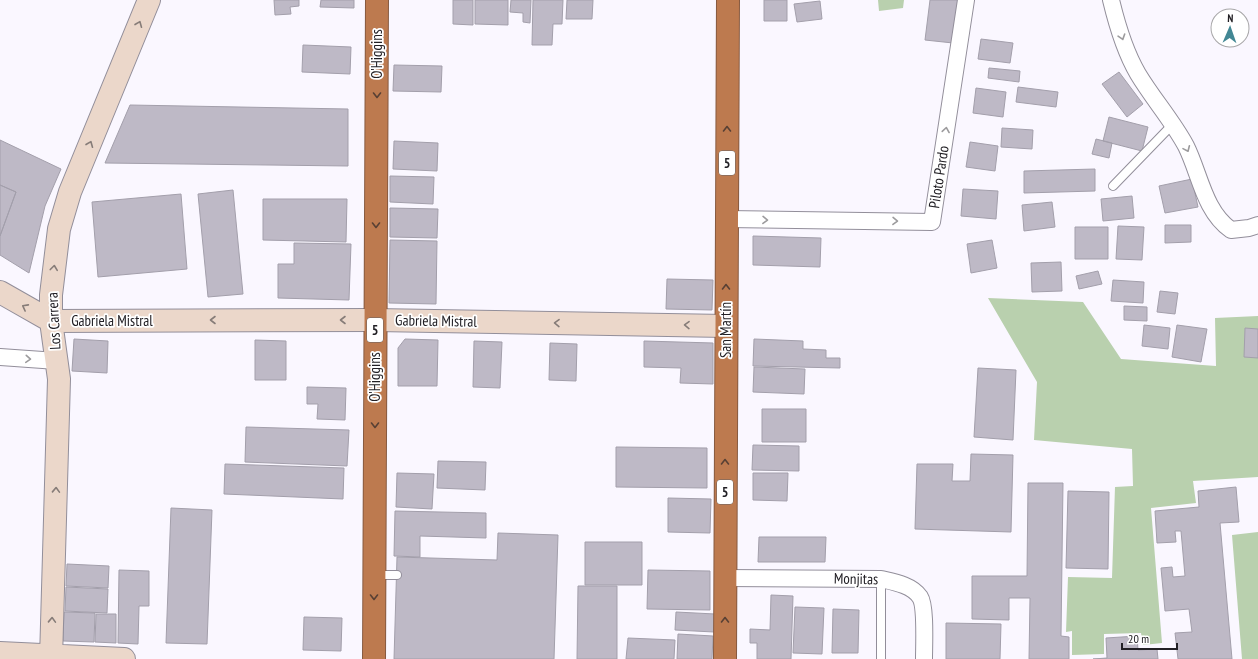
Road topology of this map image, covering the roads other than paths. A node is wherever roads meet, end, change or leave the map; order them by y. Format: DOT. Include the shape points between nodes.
graph roads {
  1 [pos="149,0"];
  2 [pos="377,0"];
  3 [pos="728,0"];
  4 [pos="966,0"];
  5 [pos="1110,0"];
  6 [pos="1173,124"];
  7 [pos="1113,186"];
  8 [pos="726,219"];
  9 [pos="1258,224"];
  10 [pos="0,292"];
  11 [pos="375,320"];
  12 [pos="51,321"];
  13 [pos="726,326"];
  14 [pos="0,357"];
  15 [pos="56,361"];
  16 [pos="374,574"];
  17 [pos="397,575"];
  18 [pos="725,578"];
  19 [pos="881,579"];
  20 [pos="0,653"];
  21 [pos="51,657"];
  22 [pos="124,659"];
  23 [pos="374,659"];
  24 [pos="724,659"];
  25 [pos="881,659"];
  26 [pos="924,659"];
  12 -- 1 [label="main road, Los Carrera, one-way" via="51,295 59,229 70,192"];
  2 -- 11 [label="highway, O'Higgins / 5, one-way"];
  8 -- 3 [label="highway, San Martín / 5, one-way"];
  8 -- 4 [label="street, Piloto Pardo, one-way" via="932,222"];
  5 -- 6 [label="street, one-way" via="1124,43 1138,74"];
  6 -- 7 [label="lane"];
  6 -- 9 [label="street, one-way" via="1186,146 1213,212 1221,223 1230,230 1249,228"];
  13 -- 8 [label="highway, San Martín / 5, one-way"];
  12 -- 10 [label="main road, one-way"];
  11 -- 12 [label="main road, Gabriela Mistral, one-way"];
  13 -- 11 [label="main road, Gabriela Mistral, one-way"];
  11 -- 16 [label="highway, O'Higgins / 5, one-way"];
  12 -- 15 [label="main road, Los Carrera"];
  18 -- 13 [label="highway, San Martín / 5, one-way"];
  14 -- 15 [label="street, one-way"];
  21 -- 15 [label="main road, Los Carrera, one-way" via="59,379"];
  16 -- 17 [label="lane"];
  16 -- 23 [label="highway, O'Higgins / 5, one-way"];
  18 -- 19 [label="street, Monjitas"];
  24 -- 18 [label="highway, San Martín / 5, one-way"];
  19 -- 25 [label="lane"];
  19 -- 26 [label="street, Monjitas" via="904,585 920,598"];
  20 -- 21 [label="main road"];
  21 -- 22 [label="main road"];
}
